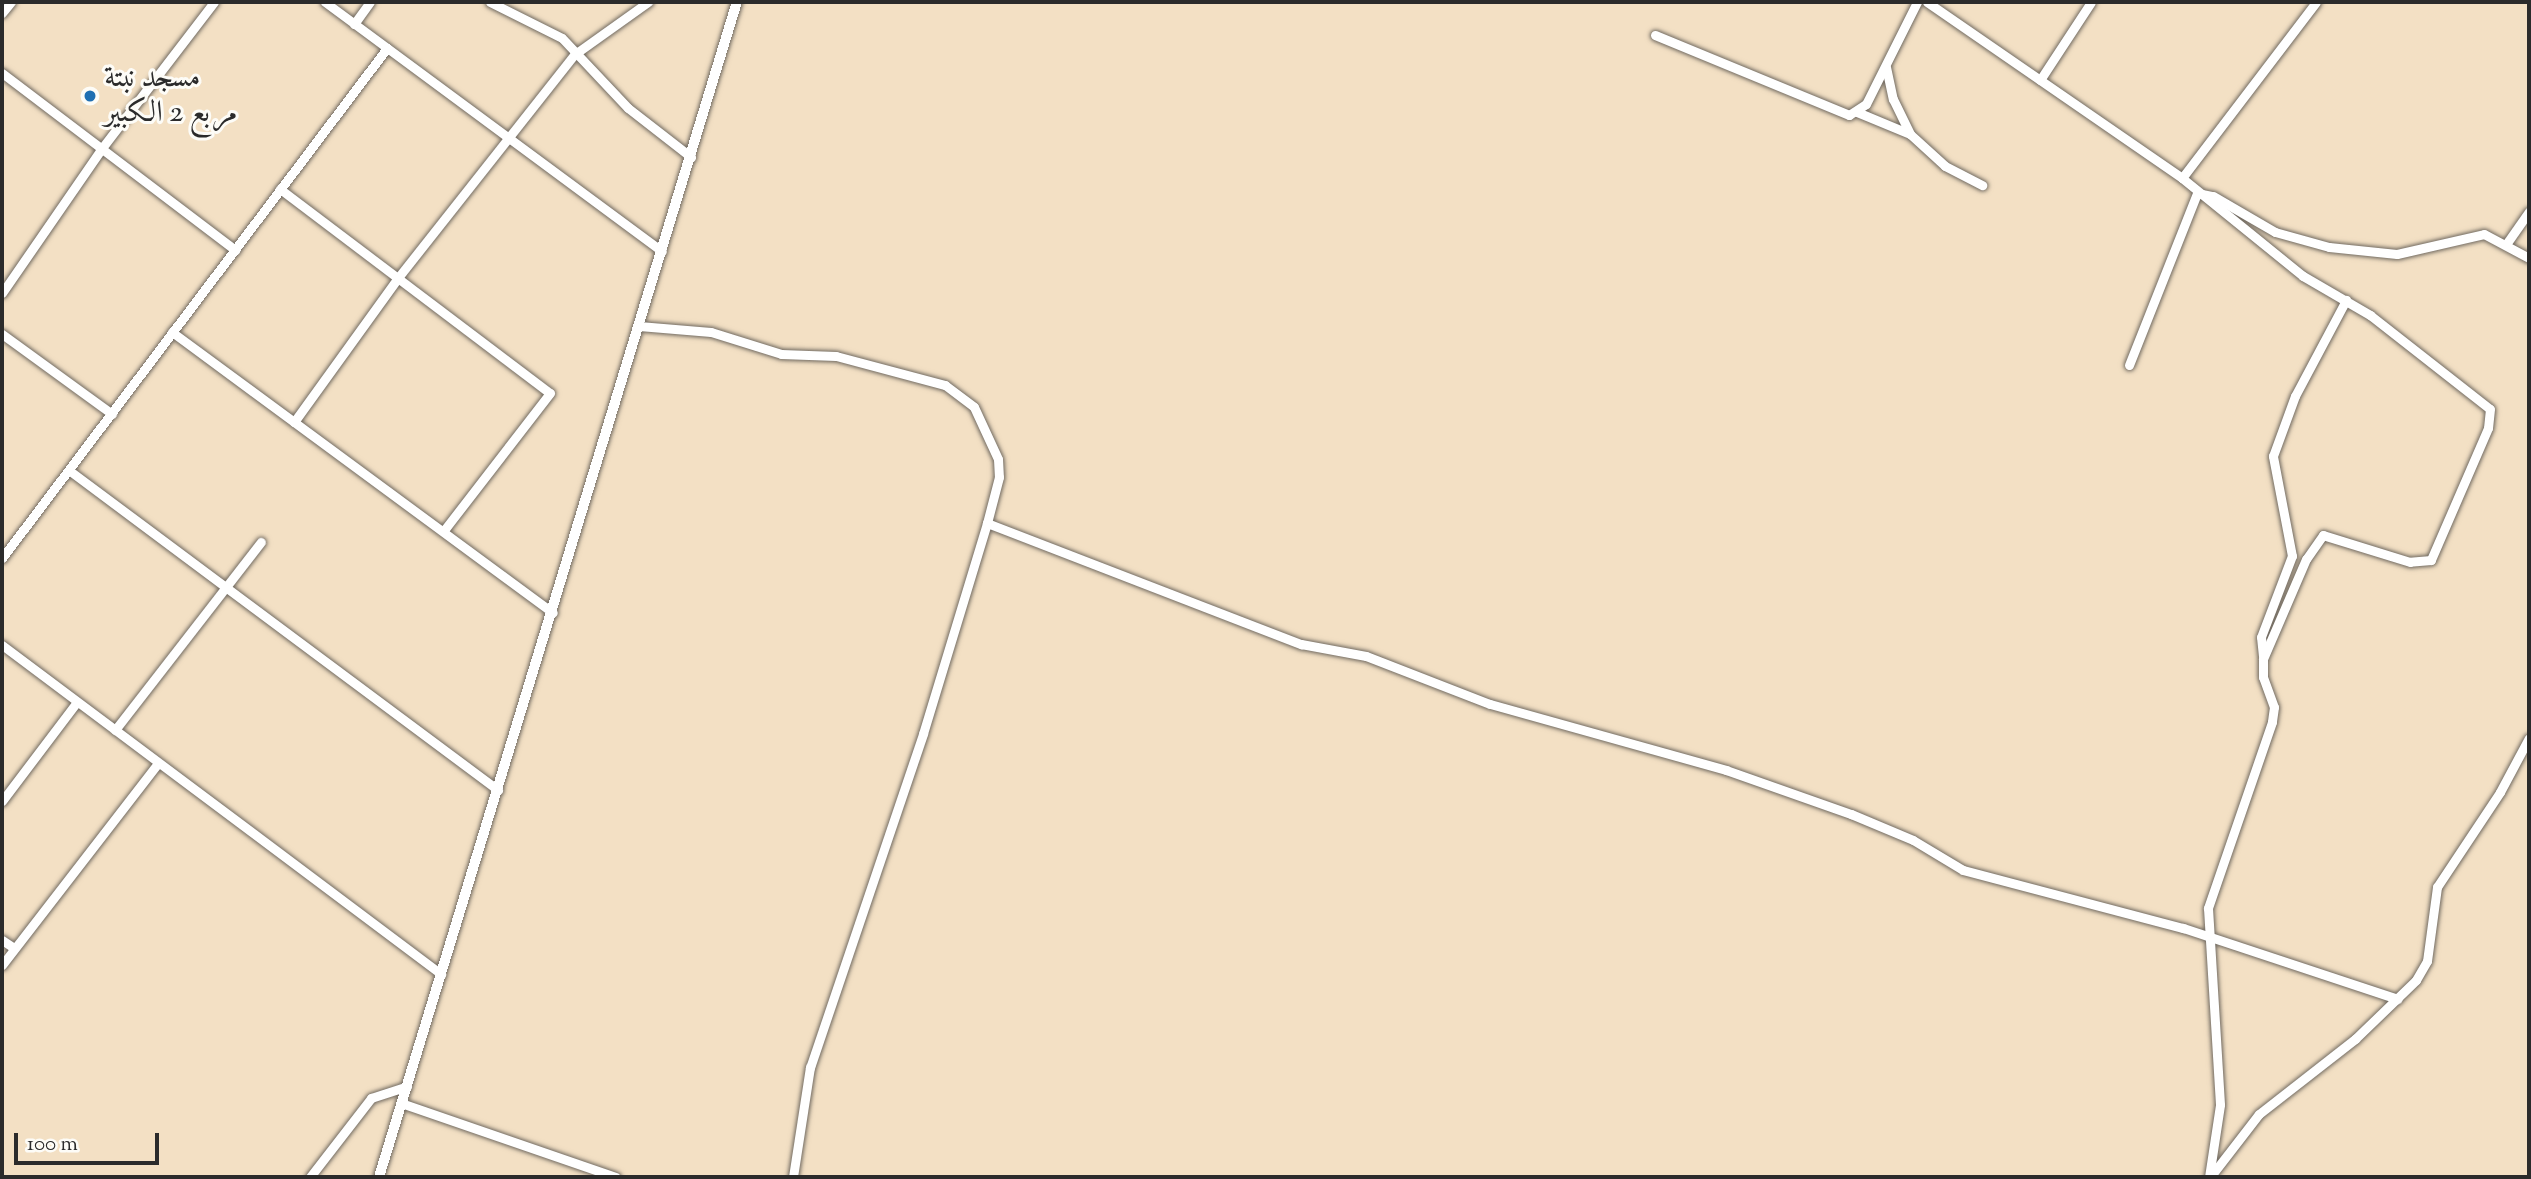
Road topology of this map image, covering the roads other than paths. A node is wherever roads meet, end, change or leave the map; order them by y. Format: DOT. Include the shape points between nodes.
graph roads {
  1 [pos="10,2"];
  2 [pos="214,2"];
  3 [pos="325,2"];
  4 [pos="370,2"];
  5 [pos="490,2"];
  6 [pos="648,2"];
  7 [pos="737,2"];
  8 [pos="1917,2"];
  9 [pos="1927,2"];
  10 [pos="2091,2"];
  11 [pos="2316,2"];
  12 [pos="2,13"];
  13 [pos="354,24"];
  14 [pos="1655,35"];
  15 [pos="387,48"];
  16 [pos="575,54"];
  17 [pos="1886,67"];
  18 [pos="2,73"];
  19 [pos="2040,80"];
  20 [pos="1857,112"];
  21 [pos="1910,134"];
  22 [pos="508,137"];
  23 [pos="102,148"];
  24 [pos="691,157"];
  25 [pos="2182,178"];
  26 [pos="1982,185"];
  27 [pos="280,189"];
  28 [pos="2197,193"];
  29 [pos="2529,212"];
  30 [pos="2507,243"];
  31 [pos="235,250"];
  32 [pos="662,251"];
  33 [pos="2529,258"];
  34 [pos="397,279"];
  35 [pos="2,293"];
  36 [pos="2346,300"];
  37 [pos="639,326"];
  38 [pos="172,332"];
  39 [pos="2,334"];
  40 [pos="2129,365"];
  41 [pos="112,414"];
  42 [pos="294,422"];
  43 [pos="70,471"];
  44 [pos="987,523"];
  45 [pos="444,530"];
  46 [pos="261,542"];
  47 [pos="2,558"];
  48 [pos="225,588"];
  49 [pos="552,613"];
  50 [pos="2,645"];
  51 [pos="2263,659"];
  52 [pos="77,702"];
  53 [pos="115,730"];
  54 [pos="2529,738"];
  55 [pos="158,763"];
  56 [pos="498,790"];
  57 [pos="2,801"];
  58 [pos="2208,936"];
  59 [pos="2,940"];
  60 [pos="14,948"];
  61 [pos="2,965"];
  62 [pos="441,974"];
  63 [pos="2398,999"];
  64 [pos="407,1086"];
  65 [pos="401,1103"];
  66 [pos="310,1177"];
  67 [pos="379,1177"];
  68 [pos="616,1177"];
  69 [pos="793,1177"];
  70 [pos="2209,1177"];
  1 -- 12 [label="street"];
  2 -- 23 [label="street"];
  3 -- 13 [label="street"];
  4 -- 13 [label="street"];
  5 -- 16 [label="street" via="538,23"];
  6 -- 16 [label="street"];
  7 -- 24 [label="street"];
  8 -- 17 [label="street"];
  9 -- 19 [label="street"];
  10 -- 19 [label="street"];
  11 -- 25 [label="street"];
  13 -- 15 [label="street"];
  14 -- 20 [label="street" via="1839,113"];
  15 -- 22 [label="street"];
  15 -- 27 [label="street"];
  16 -- 22 [label="street"];
  16 -- 24 [label="street" via="628,108"];
  17 -- 20 [label="street"];
  17 -- 21 [label="street"];
  18 -- 23 [label="street"];
  19 -- 25 [label="street"];
  20 -- 21 [label="street"];
  21 -- 26 [label="street" via="1945,166"];
  22 -- 32 [label="street"];
  22 -- 34 [label="street"];
  23 -- 31 [label="street"];
  23 -- 35 [label="street"];
  24 -- 32 [label="street"];
  25 -- 28 [label="street"];
  27 -- 31 [label="street"];
  27 -- 34 [label="street"];
  28 -- 30 [label="street" via="2213,196 2286,237 2337,248 2397,254 2476,233"];
  28 -- 36 [label="street" via="2303,276"];
  28 -- 40 [label="street"];
  29 -- 30 [label="street"];
  30 -- 33 [label="street"];
  31 -- 38 [label="street"];
  32 -- 37 [label="street"];
  34 -- 42 [label="street"];
  34 -- 45 [label="street" via="550,393"];
  36 -- 51 [label="street" via="2299,387 2273,456 2292,556 2261,637"];
  36 -- 51 [label="street" via="2475,393 2491,415 2431,560 2410,562 2323,535 2306,559"];
  37 -- 44 [label="street" via="711,332 781,354 836,356 922,377 962,394 990,435 998,459 999,477"];
  37 -- 49 [label="street"];
  38 -- 41 [label="street"];
  38 -- 42 [label="street"];
  39 -- 41 [label="street"];
  41 -- 43 [label="street"];
  42 -- 45 [label="street"];
  43 -- 47 [label="street"];
  43 -- 48 [label="street"];
  44 -- 58 [label="street" via="1301,644 1366,656 1490,704 1726,770 1913,840 1963,870"];
  44 -- 69 [label="street" via="923,734 810,1067"];
  45 -- 49 [label="street"];
  46 -- 48 [label="street"];
  48 -- 53 [label="street"];
  48 -- 56 [label="street"];
  49 -- 56 [label="street"];
  50 -- 52 [label="street"];
  51 -- 58 [label="street" via="2263,677 2274,707 2272,722 2208,908"];
  52 -- 53 [label="street"];
  52 -- 57 [label="street"];
  53 -- 55 [label="street"];
  54 -- 63 [label="street" via="2500,792 2437,887 2427,961"];
  55 -- 60 [label="street"];
  55 -- 62 [label="street"];
  56 -- 62 [label="street"];
  58 -- 63 [label="street"];
  58 -- 70 [label="street" via="2220,1105"];
  59 -- 60 [label="street"];
  60 -- 61 [label="street"];
  62 -- 64 [label="street"];
  63 -- 70 [label="street" via="2266,1107"];
  64 -- 65 [label="street"];
  64 -- 66 [label="street" via="371,1098"];
  65 -- 67 [label="street"];
  65 -- 68 [label="street"];
}
